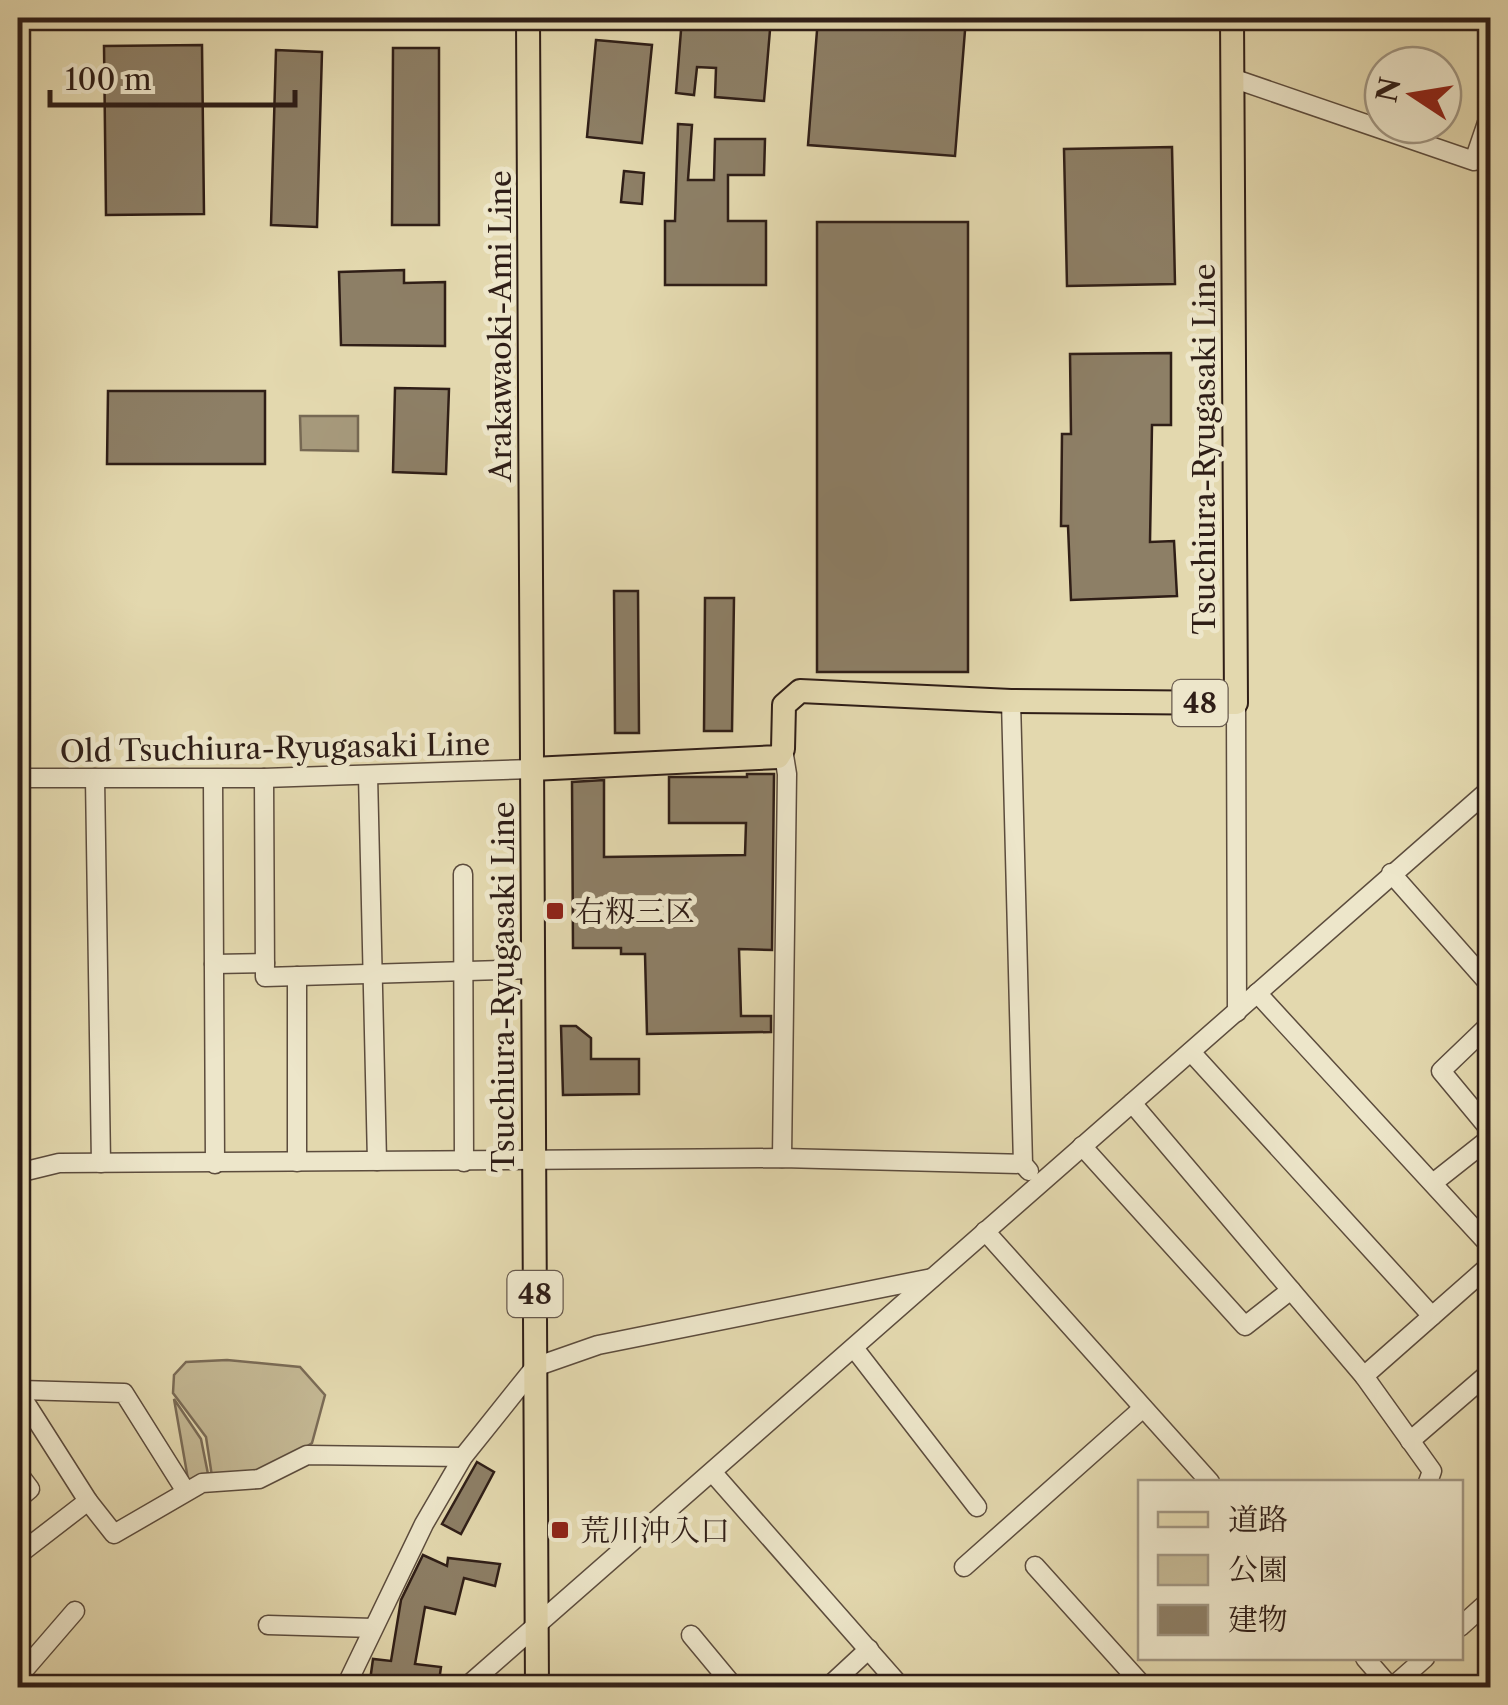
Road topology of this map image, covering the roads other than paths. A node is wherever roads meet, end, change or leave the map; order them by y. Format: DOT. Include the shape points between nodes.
graph roads {
  1 [pos="528,18"];
  2 [pos="1232,18"];
  3 [pos="1232,78"];
  4 [pos="1490,114"];
  5 [pos="1012,700"];
  6 [pos="1236,703"];
  7 [pos="783,749"];
  8 [pos="532,769"];
  9 [pos="368,775"];
  10 [pos="18,778"];
  11 [pos="95,778"];
  12 [pos="213,778"];
  13 [pos="264,778"];
  14 [pos="1490,789"];
  15 [pos="1391,873"];
  16 [pos="463,874"];
  17 [pos="265,963"];
  18 [pos="214,964"];
  19 [pos="533,969"];
  20 [pos="462,971"];
  21 [pos="373,973"];
  22 [pos="297,976"];
  23 [pos="1490,985"];
  24 [pos="1258,993"];
  25 [pos="1237,1012"];
  26 [pos="1490,1024"];
  27 [pos="1190,1052"];
  28 [pos="1132,1103"];
  29 [pos="1490,1130"];
  30 [pos="1490,1138"];
  31 [pos="1082,1146"];
  32 [pos="782,1158"];
  33 [pos="377,1161"];
  34 [pos="534,1161"];
  35 [pos="297,1162"];
  36 [pos="464,1162"];
  37 [pos="100,1163"];
  38 [pos="214,1164"];
  39 [pos="1023,1164"];
  40 [pos="18,1173"];
  41 [pos="1039,1183"];
  42 [pos="1433,1183"];
  43 [pos="985,1231"];
  44 [pos="1490,1246"];
  45 [pos="1490,1265"];
  46 [pos="933,1278"];
  47 [pos="1291,1290"];
  48 [pos="1432,1316"];
  49 [pos="854,1348"];
  50 [pos="535,1367"];
  51 [pos="1490,1372"];
  52 [pos="1364,1376"];
  53 [pos="19,1391"];
  54 [pos="1143,1408"];
  55 [pos="1410,1441"];
  56 [pos="462,1456"];
  57 [pos="18,1473"];
  58 [pos="713,1473"];
  59 [pos="1208,1480"];
  60 [pos="1429,1480"];
  61 [pos="185,1490"];
  62 [pos="18,1499"];
  63 [pos="88,1501"];
  64 [pos="977,1506"];
  65 [pos="18,1555"];
  66 [pos="1035,1566"];
  67 [pos="964,1567"];
  68 [pos="1490,1600"];
  69 [pos="75,1611"];
  70 [pos="1463,1624"];
  71 [pos="268,1626"];
  72 [pos="373,1628"];
  73 [pos="537,1628"];
  74 [pos="691,1636"];
  75 [pos="869,1650"];
  76 [pos="1368,1660"];
  77 [pos="1423,1660"];
  78 [pos="18,1678"];
  79 [pos="537,1685"];
  80 [pos="1391,1687"];
  81 [pos="345,1688"];
  82 [pos="466,1688"];
  83 [pos="562,1688"];
  84 [pos="735,1688"];
  85 [pos="828,1688"];
  86 [pos="902,1688"];
  87 [pos="1145,1688"];
  1 -- 8 [label="main road, Arakawaoki-Ami Line"];
  2 -- 3 [label="main road, Tsuchiura-Ryugasaki Line / 48"];
  3 -- 4 [label="street" via="1474,161"];
  3 -- 6 [label="main road, Tsuchiura-Ryugasaki Line / 48"];
  5 -- 6 [label="main road, 48"];
  5 -- 7 [label="main road, 48" via="800,692 784,704"];
  5 -- 39 [label="street"];
  6 -- 25 [label="street"];
  7 -- 8 [label="main road, Tsuchiura-Ryugasaki Line" via="768,760"];
  7 -- 32 [label="street"];
  8 -- 9 [label="street, Old Tsuchiura-Ryugasaki Line"];
  8 -- 19 [label="main road, Tsuchiura-Ryugasaki Line / 48"];
  9 -- 13 [label="street, Old Tsuchiura-Ryugasaki Line"];
  9 -- 21 [label="street"];
  10 -- 11 [label="street, Old Tsuchiura-Ryugasaki Line"];
  11 -- 12 [label="street, Old Tsuchiura-Ryugasaki Line"];
  11 -- 37 [label="street"];
  12 -- 13 [label="street, Old Tsuchiura-Ryugasaki Line"];
  12 -- 18 [label="street"];
  13 -- 17 [label="street"];
  14 -- 15 [label="street"];
  15 -- 23 [label="street"];
  15 -- 24 [label="street"];
  16 -- 20 [label="street"];
  17 -- 18 [label="street"];
  17 -- 22 [label="street" via="265,977"];
  18 -- 38 [label="street"];
  19 -- 20 [label="street"];
  19 -- 34 [label="main road, Tsuchiura-Ryugasaki Line / 48"];
  20 -- 21 [label="street"];
  20 -- 36 [label="street"];
  21 -- 22 [label="street"];
  21 -- 33 [label="street"];
  22 -- 35 [label="street"];
  24 -- 25 [label="street"];
  24 -- 42 [label="street"];
  25 -- 27 [label="street"];
  26 -- 29 [label="street" via="1441,1071"];
  27 -- 28 [label="street"];
  27 -- 48 [label="street"];
  28 -- 31 [label="street"];
  28 -- 47 [label="street"];
  30 -- 42 [label="street"];
  31 -- 41 [label="street"];
  31 -- 47 [label="street" via="1245,1326"];
  32 -- 34 [label="street"];
  32 -- 39 [label="street"];
  33 -- 35 [label="street"];
  33 -- 36 [label="street"];
  34 -- 36 [label="street"];
  34 -- 50 [label="main road, Tsuchiura-Ryugasaki Line / 48"];
  35 -- 38 [label="street"];
  37 -- 38 [label="street"];
  37 -- 40 [label="street"];
  39 -- 41 [label="street"];
  41 -- 43 [label="street"];
  42 -- 44 [label="street"];
  43 -- 46 [label="street"];
  43 -- 54 [label="street"];
  45 -- 48 [label="street"];
  46 -- 49 [label="street"];
  46 -- 50 [label="street" via="598,1345"];
  47 -- 52 [label="street"];
  48 -- 52 [label="street"];
  49 -- 58 [label="street"];
  49 -- 64 [label="street"];
  50 -- 56 [label="street"];
  50 -- 73 [label="main road, Tsuchiura-Ryugasaki Line / 48"];
  51 -- 55 [label="street"];
  52 -- 55 [label="street"];
  53 -- 61 [label="street" via="124,1394"];
  53 -- 63 [label="street"];
  54 -- 59 [label="street"];
  54 -- 67 [label="street"];
  55 -- 60 [label="street" via="1432,1471"];
  56 -- 61 [label="street" via="307,1455 259,1479"];
  56 -- 72 [label="street"];
  57 -- 62 [label="street" via="30,1489"];
  58 -- 73 [label="street"];
  58 -- 75 [label="street"];
  61 -- 63 [label="street" via="114,1534"];
  63 -- 65 [label="street"];
  66 -- 87 [label="street"];
  68 -- 70 [label="street"];
  69 -- 78 [label="street"];
  71 -- 72 [label="street"];
  72 -- 81 [label="street"];
  73 -- 79 [label="main road, Tsuchiura-Ryugasaki Line / 48"];
  73 -- 82 [label="street"];
  74 -- 84 [label="street"];
  75 -- 85 [label="street"];
  75 -- 86 [label="street"];
  76 -- 80 [label="street"];
  77 -- 80 [label="street"];
  79 -- 83 [label="street"];
}
